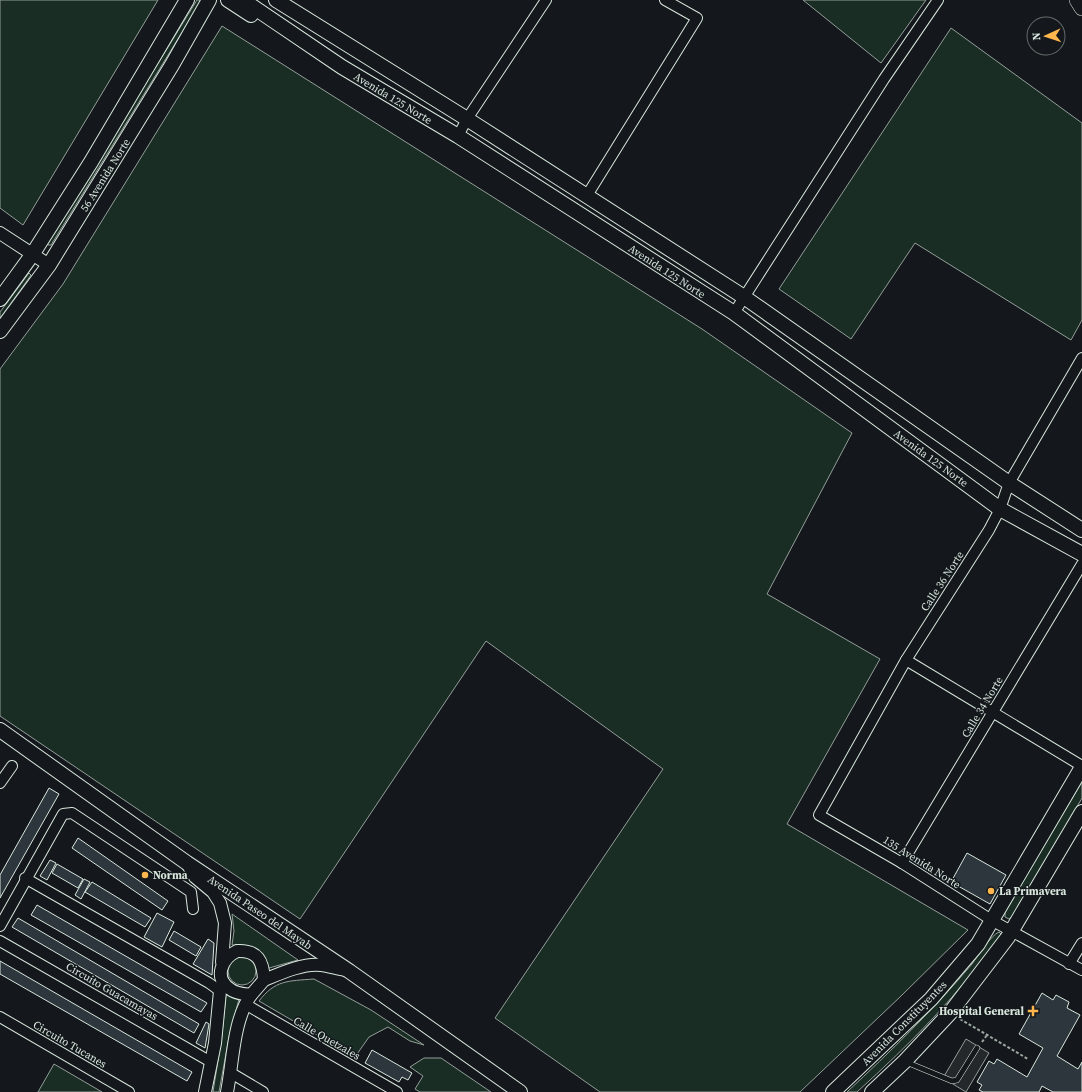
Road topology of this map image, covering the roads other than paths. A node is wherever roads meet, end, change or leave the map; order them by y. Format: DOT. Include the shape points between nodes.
graph roads {
  1 [pos="187,0"];
  2 [pos="209,0"];
  3 [pos="217,0"];
  4 [pos="228,0"];
  5 [pos="244,0"];
  6 [pos="276,0"];
  7 [pos="546,0"];
  8 [pos="665,0"];
  9 [pos="938,0"];
  10 [pos="1077,0"];
  11 [pos="1082,8"];
  12 [pos="202,14"];
  13 [pos="280,27"];
  14 [pos="466,119"];
  15 [pos="458,136"];
  16 [pos="586,197"];
  17 [pos="0,233"];
  18 [pos="32,255"];
  19 [pos="49,265"];
  20 [pos="744,297"];
  21 [pos="0,299"];
  22 [pos="734,314"];
  23 [pos="0,331"];
  24 [pos="1082,358"];
  25 [pos="1009,483"];
  26 [pos="1000,509"];
  27 [pos="1082,530"];
  28 [pos="1082,554"];
  29 [pos="1082,564"];
  30 [pos="906,660"];
  31 [pos="993,712"];
  32 [pos="0,730"];
  33 [pos="12,766"];
  34 [pos="1082,766"];
  35 [pos="0,783"];
  36 [pos="1082,812"];
  37 [pos="818,815"];
  38 [pos="187,863"];
  39 [pos="902,863"];
  40 [pos="25,878"];
  41 [pos="193,909"];
  42 [pos="993,921"];
  43 [pos="0,926"];
  44 [pos="1013,931"];
  45 [pos="0,941"];
  46 [pos="1082,943"];
  47 [pos="222,962"];
  48 [pos="1069,964"];
  49 [pos="1082,970"];
  50 [pos="348,971"];
  51 [pos="264,980"];
  52 [pos="221,986"];
  53 [pos="248,1000"];
  54 [pos="0,1017"];
  55 [pos="978,1048"];
  56 [pos="905,1061"];
  57 [pos="211,1062"];
  58 [pos="231,1074"];
  59 [pos="129,1092"];
  60 [pos="205,1092"];
  61 [pos="227,1092"];
  62 [pos="263,1092"];
  63 [pos="397,1092"];
  64 [pos="520,1092"];
  65 [pos="833,1092"];
  66 [pos="872,1092"];
  1 -- 18 [label="main road, 56 Avenida Norte"];
  2 -- 12 [label="main road, 56 Avenida Norte"];
  3 -- 12 [label="main road, 56 Avenida Norte"];
  4 -- 13 [label="main road" via="268,25"];
  5 -- 13 [label="main road, Avenida 125 Norte"];
  6 -- 14 [label="main road, Avenida 125 Norte"];
  7 -- 14 [label="street"];
  8 -- 16 [label="street" via="697,18"];
  9 -- 20 [label="street" via="884,79"];
  10 -- 11 [label="main road"];
  12 -- 19 [label="main road, 56 Avenida Norte"];
  13 -- 15 [label="main road, Avenida 125 Norte"];
  14 -- 15 [label="street"];
  14 -- 16 [label="main road, Avenida 125 Norte"];
  15 -- 22 [label="main road, Avenida 125 Norte"];
  16 -- 20 [label="main road, Avenida 125 Norte"];
  17 -- 18 [label="street"];
  18 -- 19 [label="street"];
  18 -- 21 [label="main road, 56 Avenida Norte"];
  19 -- 23 [label="main road, 56 Avenida Norte"];
  20 -- 22 [label="street"];
  20 -- 25 [label="main road, Avenida 125 Norte"];
  22 -- 26 [label="main road, Avenida 125 Norte"];
  24 -- 25 [label="street, Calle 36 Norte"];
  25 -- 26 [label="street, Calle 36 Norte"];
  25 -- 27 [label="main road, Avenida 125 Norte"];
  26 -- 28 [label="main road, Avenida 125 Norte"];
  26 -- 30 [label="street, Calle 36 Norte"];
  29 -- 31 [label="street, Calle 34 Norte"];
  30 -- 31 [label="street"];
  30 -- 37 [label="street, Calle 36 Norte"];
  31 -- 34 [label="street"];
  31 -- 39 [label="street, Calle 34 Norte"];
  32 -- 38 [label="main road, Avenida Paseo del Mayab"];
  33 -- 35 [label="street"];
  34 -- 42 [label="main road, Avenida Constituyentes"];
  36 -- 44 [label="main road, Avenida Constituyentes"];
  37 -- 39 [label="street, 135 Avenida Norte"];
  38 -- 47 [label="street" via="195,877 213,892 220,903 225,923"];
  38 -- 50 [label="main road, Avenida Paseo del Mayab"];
  39 -- 42 [label="street, 135 Avenida Norte"];
  40 -- 41 [label="street" via="63,814 72,814 191,892"];
  40 -- 43 [label="street"];
  40 -- 52 [label="street" via="209,983"];
  42 -- 44 [label="street, 135 Avenida Norte"];
  42 -- 65 [label="main road, Avenida Constituyentes" via="978,944 932,999"];
  44 -- 48 [label="street, 135 Avenida Norte"];
  44 -- 56 [label="main road, Avenida Constituyentes" via="950,1013"];
  45 -- 57 [label="street, Circuito Guacamayas"];
  46 -- 48 [label="street"];
  47 -- 51 [label="street" via="237,951 252,953 261,962"];
  47 -- 52 [label="street"];
  48 -- 49 [label="street, 135 Avenida Norte"];
  50 -- 51 [label="street" via="320,965 302,967"];
  50 -- 64 [label="main road, Avenida Paseo del Mayab"];
  51 -- 53 [label="street"];
  52 -- 53 [label="street"];
  52 -- 57 [label="street"];
  53 -- 58 [label="street" via="240,1018"];
  53 -- 63 [label="street, Calle Quetzales"];
  54 -- 59 [label="street, Circuito Tucanes"];
  55 -- 56 [label="lane" via="957,1080"];
  56 -- 66 [label="main road, Avenida Constituyentes"];
  57 -- 60 [label="street"];
  58 -- 61 [label="street"];
  58 -- 62 [label="street"];
}
